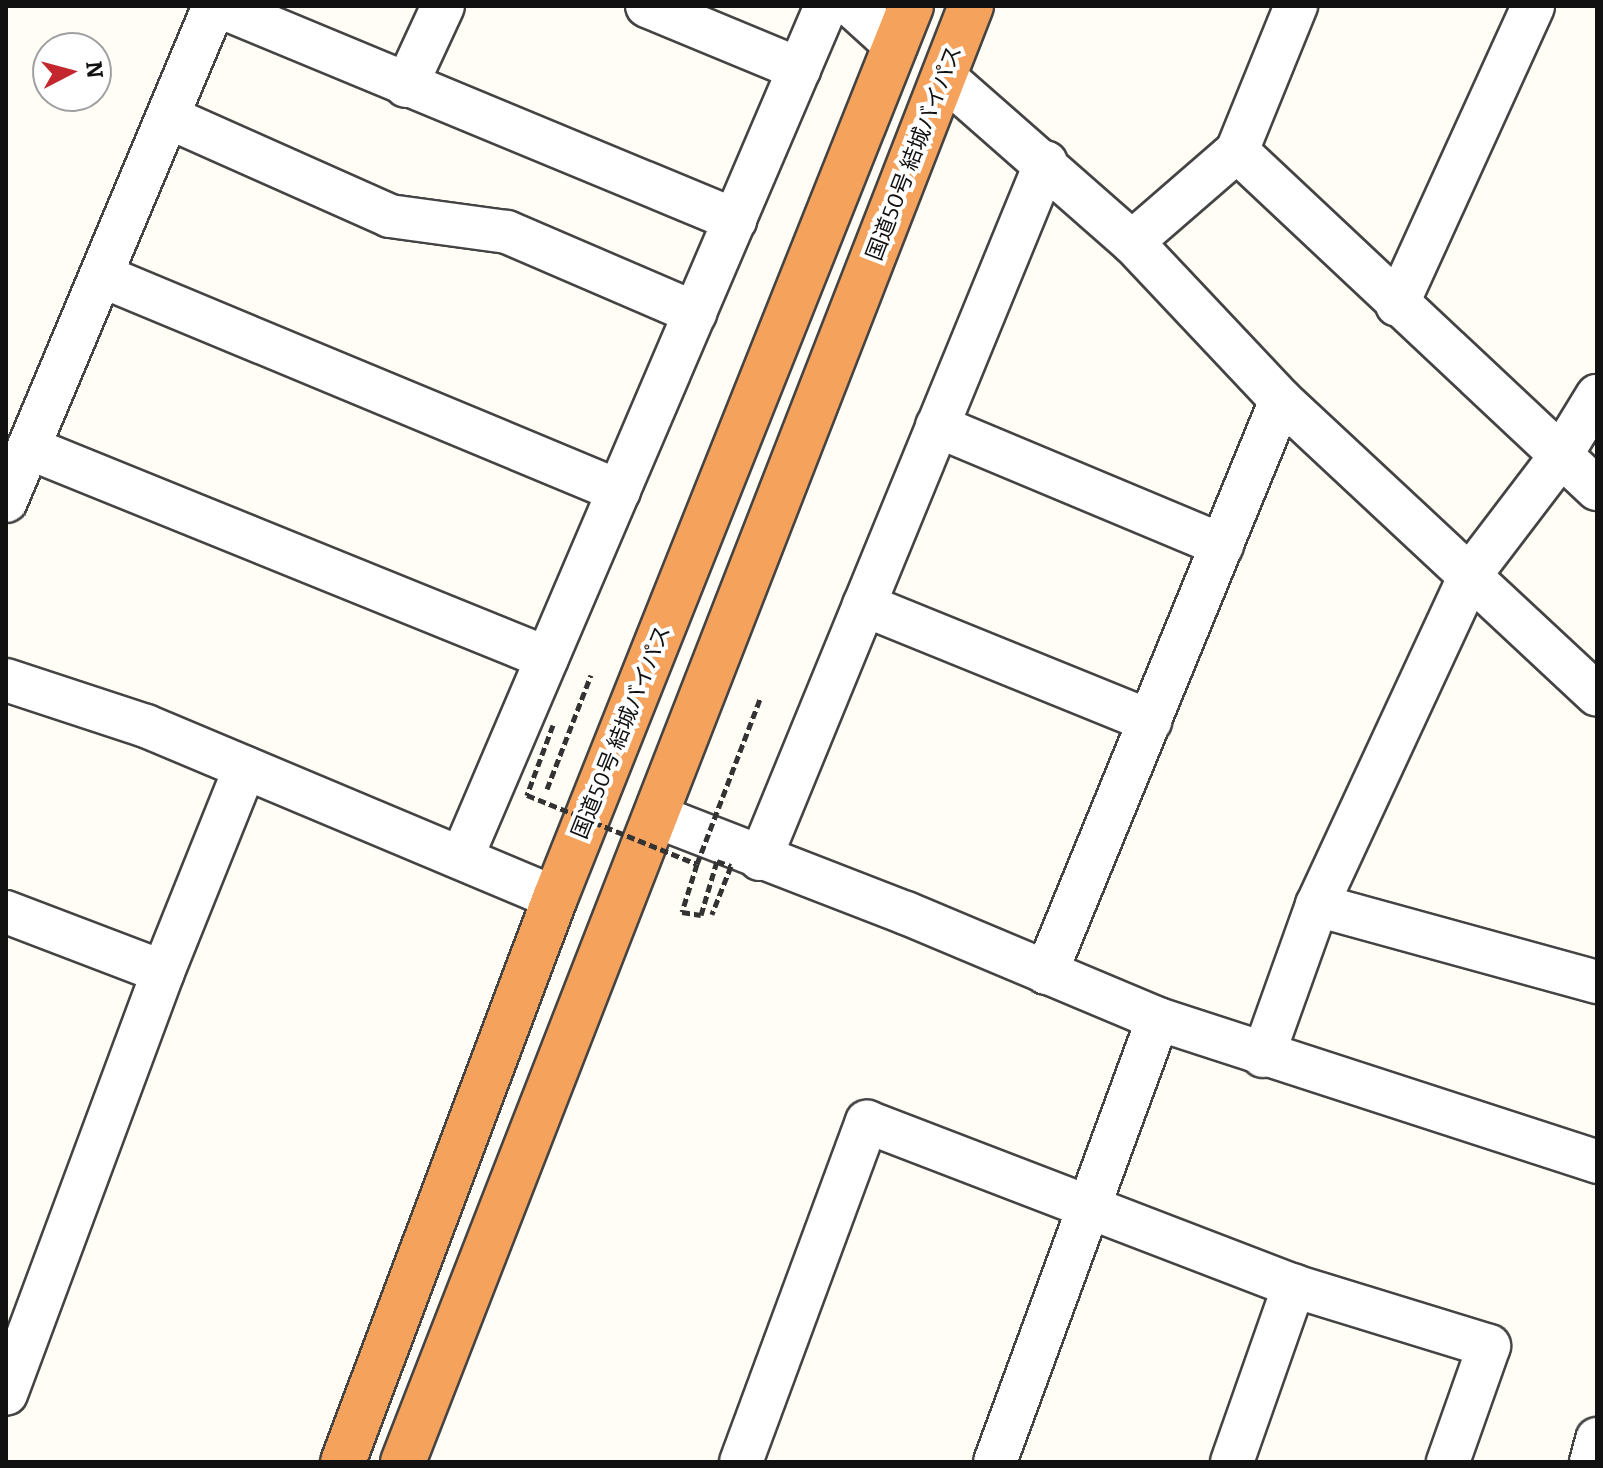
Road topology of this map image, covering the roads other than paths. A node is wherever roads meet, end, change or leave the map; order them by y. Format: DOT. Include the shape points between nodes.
graph roads {
  1 [pos="217,6"];
  2 [pos="443,6"];
  3 [pos="647,6"];
  4 [pos="826,6"];
  5 [pos="852,6"];
  6 [pos="911,6"];
  7 [pos="971,6"];
  8 [pos="1296,6"];
  9 [pos="1533,6"];
  10 [pos="896,46"];
  11 [pos="799,69"];
  12 [pos="944,77"];
  13 [pos="406,86"];
  14 [pos="170,118"];
  15 [pos="1237,151"];
  16 [pos="1046,162"];
  17 [pos="735,220"];
  18 [pos="1132,242"];
  19 [pos="102,276"];
  20 [pos="1397,305"];
  21 [pos="695,313"];
  22 [pos="1597,396"];
  23 [pos="1281,400"];
  24 [pos="937,426"];
  25 [pos="29,448"];
  26 [pos="1559,458"];
  27 [pos="1597,489"];
  28 [pos="619,491"];
  29 [pos="6,501"];
  30 [pos="1222,545"];
  31 [pos="1470,575"];
  32 [pos="864,605"];
  33 [pos="547,658"];
  34 [pos="6,680"];
  35 [pos="1597,695"];
  36 [pos="1150,721"];
  37 [pos="245,768"];
  38 [pos="658,817"];
  39 [pos="462,857"];
  40 [pos="760,859"];
  41 [pos="555,898"];
  42 [pos="1317,905"];
  43 [pos="6,912"];
  44 [pos="163,972"];
  45 [pos="1046,973"];
  46 [pos="1597,982"];
  47 [pos="1158,1019"];
  48 [pos="1263,1056"];
  49 [pos="1597,1162"];
  50 [pos="1089,1203"];
  51 [pos="1294,1286"];
  52 [pos="6,1394"];
  53 [pos="1597,1439"];
  54 [pos="343,1462"];
  55 [pos="403,1462"];
  56 [pos="741,1462"];
  57 [pos="995,1462"];
  58 [pos="1232,1462"];
  59 [pos="1448,1462"];
  60 [pos="1591,1462"];
  1 -- 13 [label="street"];
  1 -- 14 [label="street"];
  2 -- 13 [label="street"];
  3 -- 11 [label="street"];
  4 -- 11 [label="street"];
  5 -- 10 [label="street"];
  6 -- 10 [label="highway, 国道50号 結城バイパス"];
  7 -- 12 [label="highway, 国道50号 結城バイパス"];
  8 -- 15 [label="street"];
  9 -- 20 [label="street"];
  10 -- 41 [label="highway, 国道50号 結城バイパス"];
  11 -- 17 [label="street"];
  12 -- 16 [label="street"];
  12 -- 38 [label="highway, 国道50号 結城バイパス"];
  13 -- 17 [label="street"];
  14 -- 19 [label="street"];
  14 -- 21 [label="street" via="390,216 507,232"];
  15 -- 18 [label="street"];
  15 -- 20 [label="street"];
  16 -- 18 [label="street"];
  16 -- 24 [label="street"];
  17 -- 21 [label="street"];
  18 -- 23 [label="street"];
  19 -- 25 [label="street"];
  19 -- 28 [label="street"];
  20 -- 26 [label="street"];
  21 -- 28 [label="street"];
  22 -- 26 [label="street"];
  23 -- 30 [label="street"];
  23 -- 31 [label="street"];
  24 -- 30 [label="street"];
  24 -- 32 [label="street"];
  25 -- 29 [label="street"];
  25 -- 33 [label="street"];
  26 -- 27 [label="street"];
  26 -- 31 [label="street"];
  28 -- 33 [label="street"];
  30 -- 36 [label="street"];
  31 -- 35 [label="street"];
  31 -- 42 [label="street"];
  32 -- 36 [label="street"];
  32 -- 40 [label="street"];
  33 -- 39 [label="street"];
  34 -- 37 [label="street" via="146,726"];
  36 -- 45 [label="street"];
  37 -- 39 [label="street"];
  37 -- 44 [label="street"];
  38 -- 40 [label="street"];
  38 -- 55 [label="highway, 国道50号 結城バイパス"];
  39 -- 41 [label="street"];
  40 -- 45 [label="street"];
  41 -- 54 [label="highway, 国道50号 結城バイパス"];
  42 -- 46 [label="street"];
  42 -- 48 [label="street"];
  43 -- 44 [label="street"];
  44 -- 52 [label="street"];
  45 -- 47 [label="street"];
  47 -- 48 [label="street"];
  47 -- 50 [label="street"];
  48 -- 49 [label="street"];
  50 -- 51 [label="street"];
  50 -- 56 [label="street" via="867,1122"];
  50 -- 57 [label="street"];
  51 -- 58 [label="street"];
  51 -- 59 [label="street" via="1489,1346"];
  53 -- 60 [label="street"];
}
